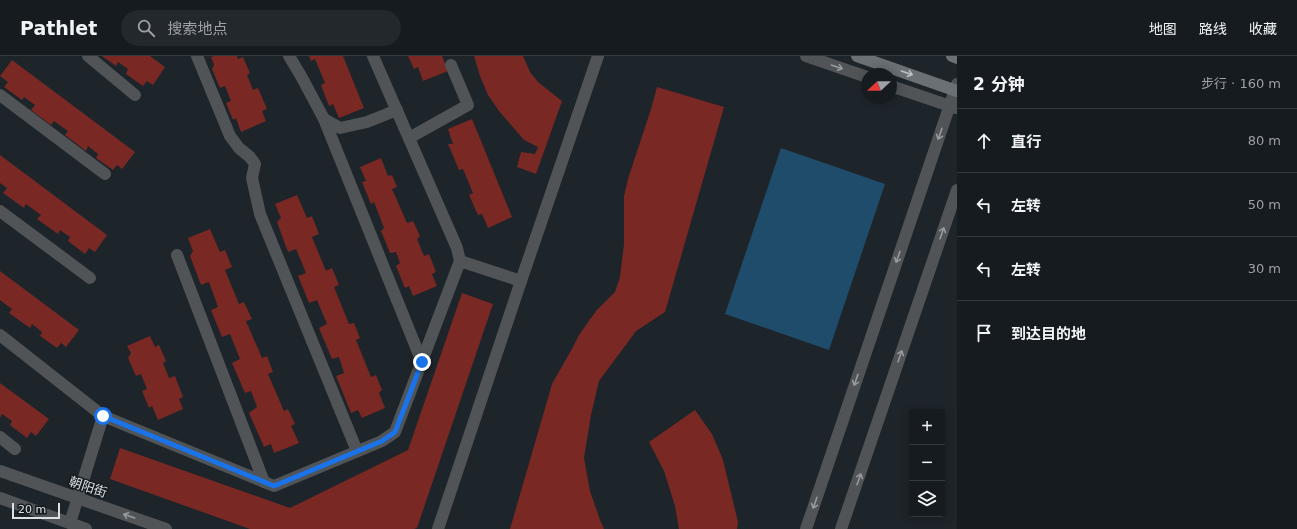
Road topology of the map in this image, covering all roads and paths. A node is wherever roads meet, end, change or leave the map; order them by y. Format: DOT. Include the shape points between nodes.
graph roads {
  1 [pos="88,56"];
  2 [pos="197,56"];
  3 [pos="289,56"];
  4 [pos="373,56"];
  5 [pos="598,56"];
  6 [pos="806,56"];
  7 [pos="856,56"];
  8 [pos="952,56"];
  9 [pos="957,58"];
  10 [pos="451,64"];
  11 [pos="861,75"];
  12 [pos="897,88"];
  13 [pos="956,88"];
  14 [pos="0,95"];
  15 [pos="135,95"];
  16 [pos="953,107"];
  17 [pos="397,110"];
  18 [pos="324,119"];
  19 [pos="409,138"];
  20 [pos="105,174"];
  21 [pos="957,190"];
  22 [pos="0,211"];
  23 [pos="177,255"];
  24 [pos="460,262"];
  25 [pos="90,278"];
  26 [pos="521,281"];
  27 [pos="0,335"];
  28 [pos="422,362"];
  29 [pos="103,416"];
  30 [pos="0,437"];
  31 [pos="15,449"];
  32 [pos="357,451"];
  33 [pos="0,471"];
  34 [pos="264,482"];
  35 [pos="0,498"];
  36 [pos="78,498"];
  37 [pos="70,523"];
  38 [pos="86,529"];
  39 [pos="166,529"];
  40 [pos="438,529"];
  41 [pos="806,529"];
  42 [pos="842,529"];
  1 -- 15 [label="street"];
  2 -- 32 [label="street" via="230,136 255,164 252,178 260,214"];
  3 -- 18 [label="street"];
  4 -- 17 [label="street"];
  5 -- 26 [label="street"];
  6 -- 11 [label="street, one-way"];
  7 -- 13 [label="main road, one-way"];
  8 -- 9 [label="main road"];
  10 -- 19 [label="street" via="468,105"];
  12 -- 16 [label="street"];
  13 -- 16 [label="street"];
  14 -- 20 [label="street"];
  16 -- 41 [label="street, one-way"];
  17 -- 18 [label="street" via="367,122 340,128"];
  17 -- 19 [label="street"];
  18 -- 28 [label="street"];
  19 -- 24 [label="street" via="457,248"];
  42 -- 21 [label="street, one-way"];
  22 -- 25 [label="street"];
  23 -- 34 [label="street"];
  24 -- 26 [label="street"];
  24 -- 28 [label="street"];
  26 -- 40 [label="street"];
  27 -- 29 [label="street"];
  28 -- 32 [label="street" via="395,432 382,441"];
  29 -- 34 [label="street"];
  29 -- 36 [label="street"];
  30 -- 31 [label="street"];
  32 -- 34 [label="street" via="274,486"];
  33 -- 36 [label="street, 朝阳街"];
  35 -- 37 [label="street"];
  36 -- 37 [label="street"];
  39 -- 36 [label="street, 朝阳街, one-way"];
  37 -- 38 [label="street"];
}
